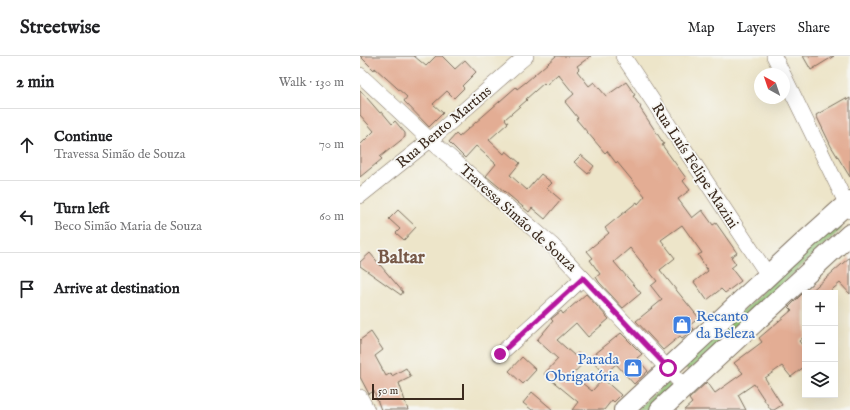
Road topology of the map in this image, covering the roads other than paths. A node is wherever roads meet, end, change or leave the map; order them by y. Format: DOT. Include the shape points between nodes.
graph roads {
  1 [pos="526,56"];
  2 [pos="623,56"];
  3 [pos="774,56"];
  4 [pos="780,68"];
  5 [pos="360,75"];
  6 [pos="790,89"];
  7 [pos="430,140"];
  8 [pos="360,196"];
  9 [pos="849,205"];
  10 [pos="850,234"];
  11 [pos="768,276"];
  12 [pos="583,278"];
  13 [pos="500,354"];
  14 [pos="668,368"];
  15 [pos="685,387"];
  16 [pos="360,397"];
  17 [pos="367,410"];
  18 [pos="624,410"];
  19 [pos="660,410"];
  1 -- 7 [label="street, Rua Bento Martins"];
  2 -- 11 [label="street, Rua Luís Felipe Mazini"];
  3 -- 4 [label="street"];
  5 -- 7 [label="street, Travessa Simão de Souza"];
  6 -- 9 [label="street"];
  7 -- 8 [label="street, Rua Bento Martins"];
  7 -- 12 [label="street, Travessa Simão de Souza" via="552,245"];
  9 -- 11 [label="main road"];
  10 -- 15 [label="main road"];
  11 -- 14 [label="main road"];
  12 -- 13 [label="street"];
  12 -- 14 [label="street, Travessa Simão de Souza"];
  14 -- 15 [label="street, Travessa Simão de Souza"];
  14 -- 18 [label="main road"];
  15 -- 19 [label="main road"];
  16 -- 17 [label="street"];
}
